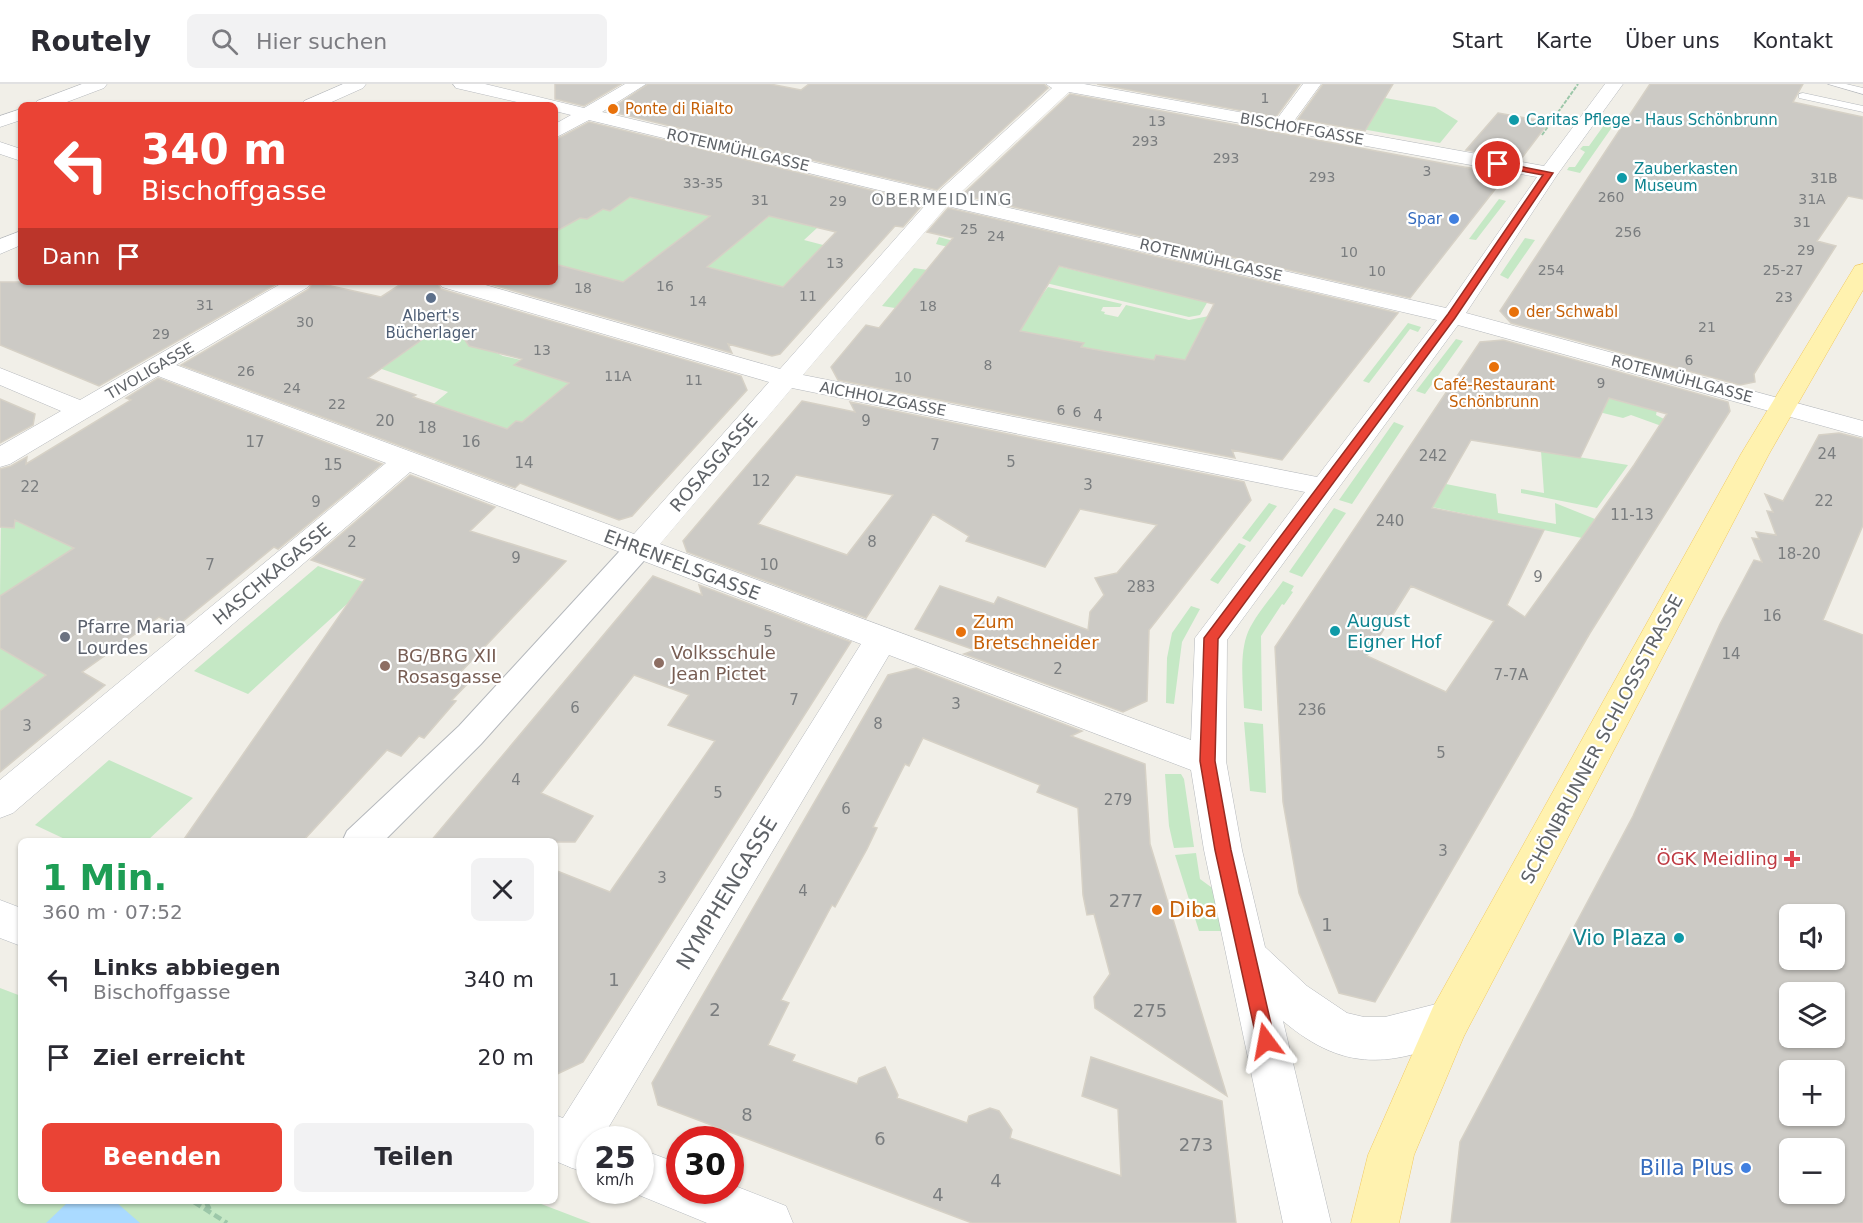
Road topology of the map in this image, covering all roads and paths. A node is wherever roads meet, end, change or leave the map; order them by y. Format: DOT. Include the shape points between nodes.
graph roads {
  1 [pos="98,84"];
  2 [pos="357,84"];
  3 [pos="462,84"];
  4 [pos="637,84"];
  5 [pos="1312,84"];
  6 [pos="1578,84"];
  7 [pos="1614,84"];
  8 [pos="1833,84"];
  9 [pos="1062,85"];
  10 [pos="1863,91"];
  11 [pos="1803,96"];
  12 [pos="51,102"];
  13 [pos="317,102"];
  14 [pos="541,102"];
  15 [pos="558,106"];
  16 [pos="1863,109"];
  17 [pos="587,113"];
  18 [pos="18,115"];
  19 [pos="0,122"];
  20 [pos="1282,125"];
  21 [pos="558,130"];
  22 [pos="1542,135"];
  23 [pos="0,148"];
  24 [pos="18,154"];
  25 [pos="1549,173"];
  26 [pos="942,199"];
  27 [pos="18,238"];
  28 [pos="0,247"];
  29 [pos="1863,271"];
  30 [pos="295,285"];
  31 [pos="460,285"];
  32 [pos="1452,316"];
  33 [pos="158,367"];
  34 [pos="0,376"];
  35 [pos="788,379"];
  36 [pos="1783,407"];
  37 [pos="82,410"];
  38 [pos="1863,429"];
  39 [pos="0,458"];
  40 [pos="406,461"];
  41 [pos="1323,487"];
  42 [pos="639,549"];
  43 [pos="881,640"];
  44 [pos="1208,761"];
  45 [pos="0,802"];
  46 [pos="363,838"];
  47 [pos="0,919"];
  48 [pos="18,926"];
  49 [pos="1247,957"];
  50 [pos="1448,1022"];
  51 [pos="572,1145"];
  52 [pos="197,1204"];
  53 [pos="207,1204"];
  54 [pos="720,1204"];
  55 [pos="211,1213"];
  56 [pos="227,1223"];
  57 [pos="769,1223"];
  58 [pos="1307,1223"];
  59 [pos="1375,1223"];
  1 -- 12 [label="street"];
  2 -- 13 [label="street"];
  3 -- 14 [label="street, ROTENMÜHLGASSE"];
  4 -- 17 [label="street"];
  5 -- 20 [label="street"];
  6 -- 22 [label="path"];
  7 -- 25 [label="street"];
  8 -- 10 [label="lane"];
  9 -- 20 [label="street, BISCHOFFGASSE"];
  9 -- 26 [label="street, ROSASGASSE"];
  11 -- 16 [label="lane"];
  15 -- 17 [label="street, ROTENMÜHLGASSE"];
  17 -- 21 [label="street"];
  17 -- 26 [label="street, ROTENMÜHLGASSE"];
  18 -- 19 [label="street"];
  20 -- 25 [label="street, BISCHOFFGASSE"];
  23 -- 24 [label="street"];
  25 -- 32 [label="street"];
  26 -- 32 [label="street, ROTENMÜHLGASSE"];
  26 -- 35 [label="street, ROSASGASSE"];
  27 -- 28 [label="street"];
  29 -- 36 [label="main road, SCHÖNBRUNNER SCHLOSSSTRASSE"];
  30 -- 33 [label="street, TIVOLIGASSE"];
  31 -- 35 [label="street, AICHHOLZGASSE"];
  32 -- 36 [label="street, ROTENMÜHLGASSE"];
  32 -- 41 [label="street"];
  33 -- 37 [label="street, TIVOLIGASSE"];
  33 -- 40 [label="street, EHRENFELSGASSE"];
  34 -- 37 [label="street"];
  35 -- 41 [label="street, AICHHOLZGASSE"];
  35 -- 42 [label="street, ROSASGASSE"];
  36 -- 38 [label="street, ROTENMÜHLGASSE"];
  36 -- 50 [label="main road, SCHÖNBRUNNER SCHLOSSSTRASSE"];
  37 -- 39 [label="street, TIVOLIGASSE"];
  40 -- 42 [label="street, EHRENFELSGASSE"];
  40 -- 45 [label="street, HASCHKAGASSE"];
  41 -- 44 [label="street" via="1211,638"];
  42 -- 43 [label="street, EHRENFELSGASSE"];
  42 -- 46 [label="street, ROSASGASSE" via="470,735"];
  43 -- 44 [label="street, EHRENFELSGASSE"];
  43 -- 51 [label="street, NYMPHENGASSE"];
  44 -- 49 [label="street"];
  47 -- 48 [label="street"];
  49 -- 50 [label="street" via="1309,1016 1347,1036 1384,1040"];
  49 -- 58 [label="street"];
  50 -- 59 [label="main road, SCHÖNBRUNNER SCHLOSSSTRASSE" via="1391,1155"];
  52 -- 55 [label="path"];
  53 -- 55 [label="path"];
  54 -- 57 [label="street"];
  55 -- 56 [label="path"];
}
